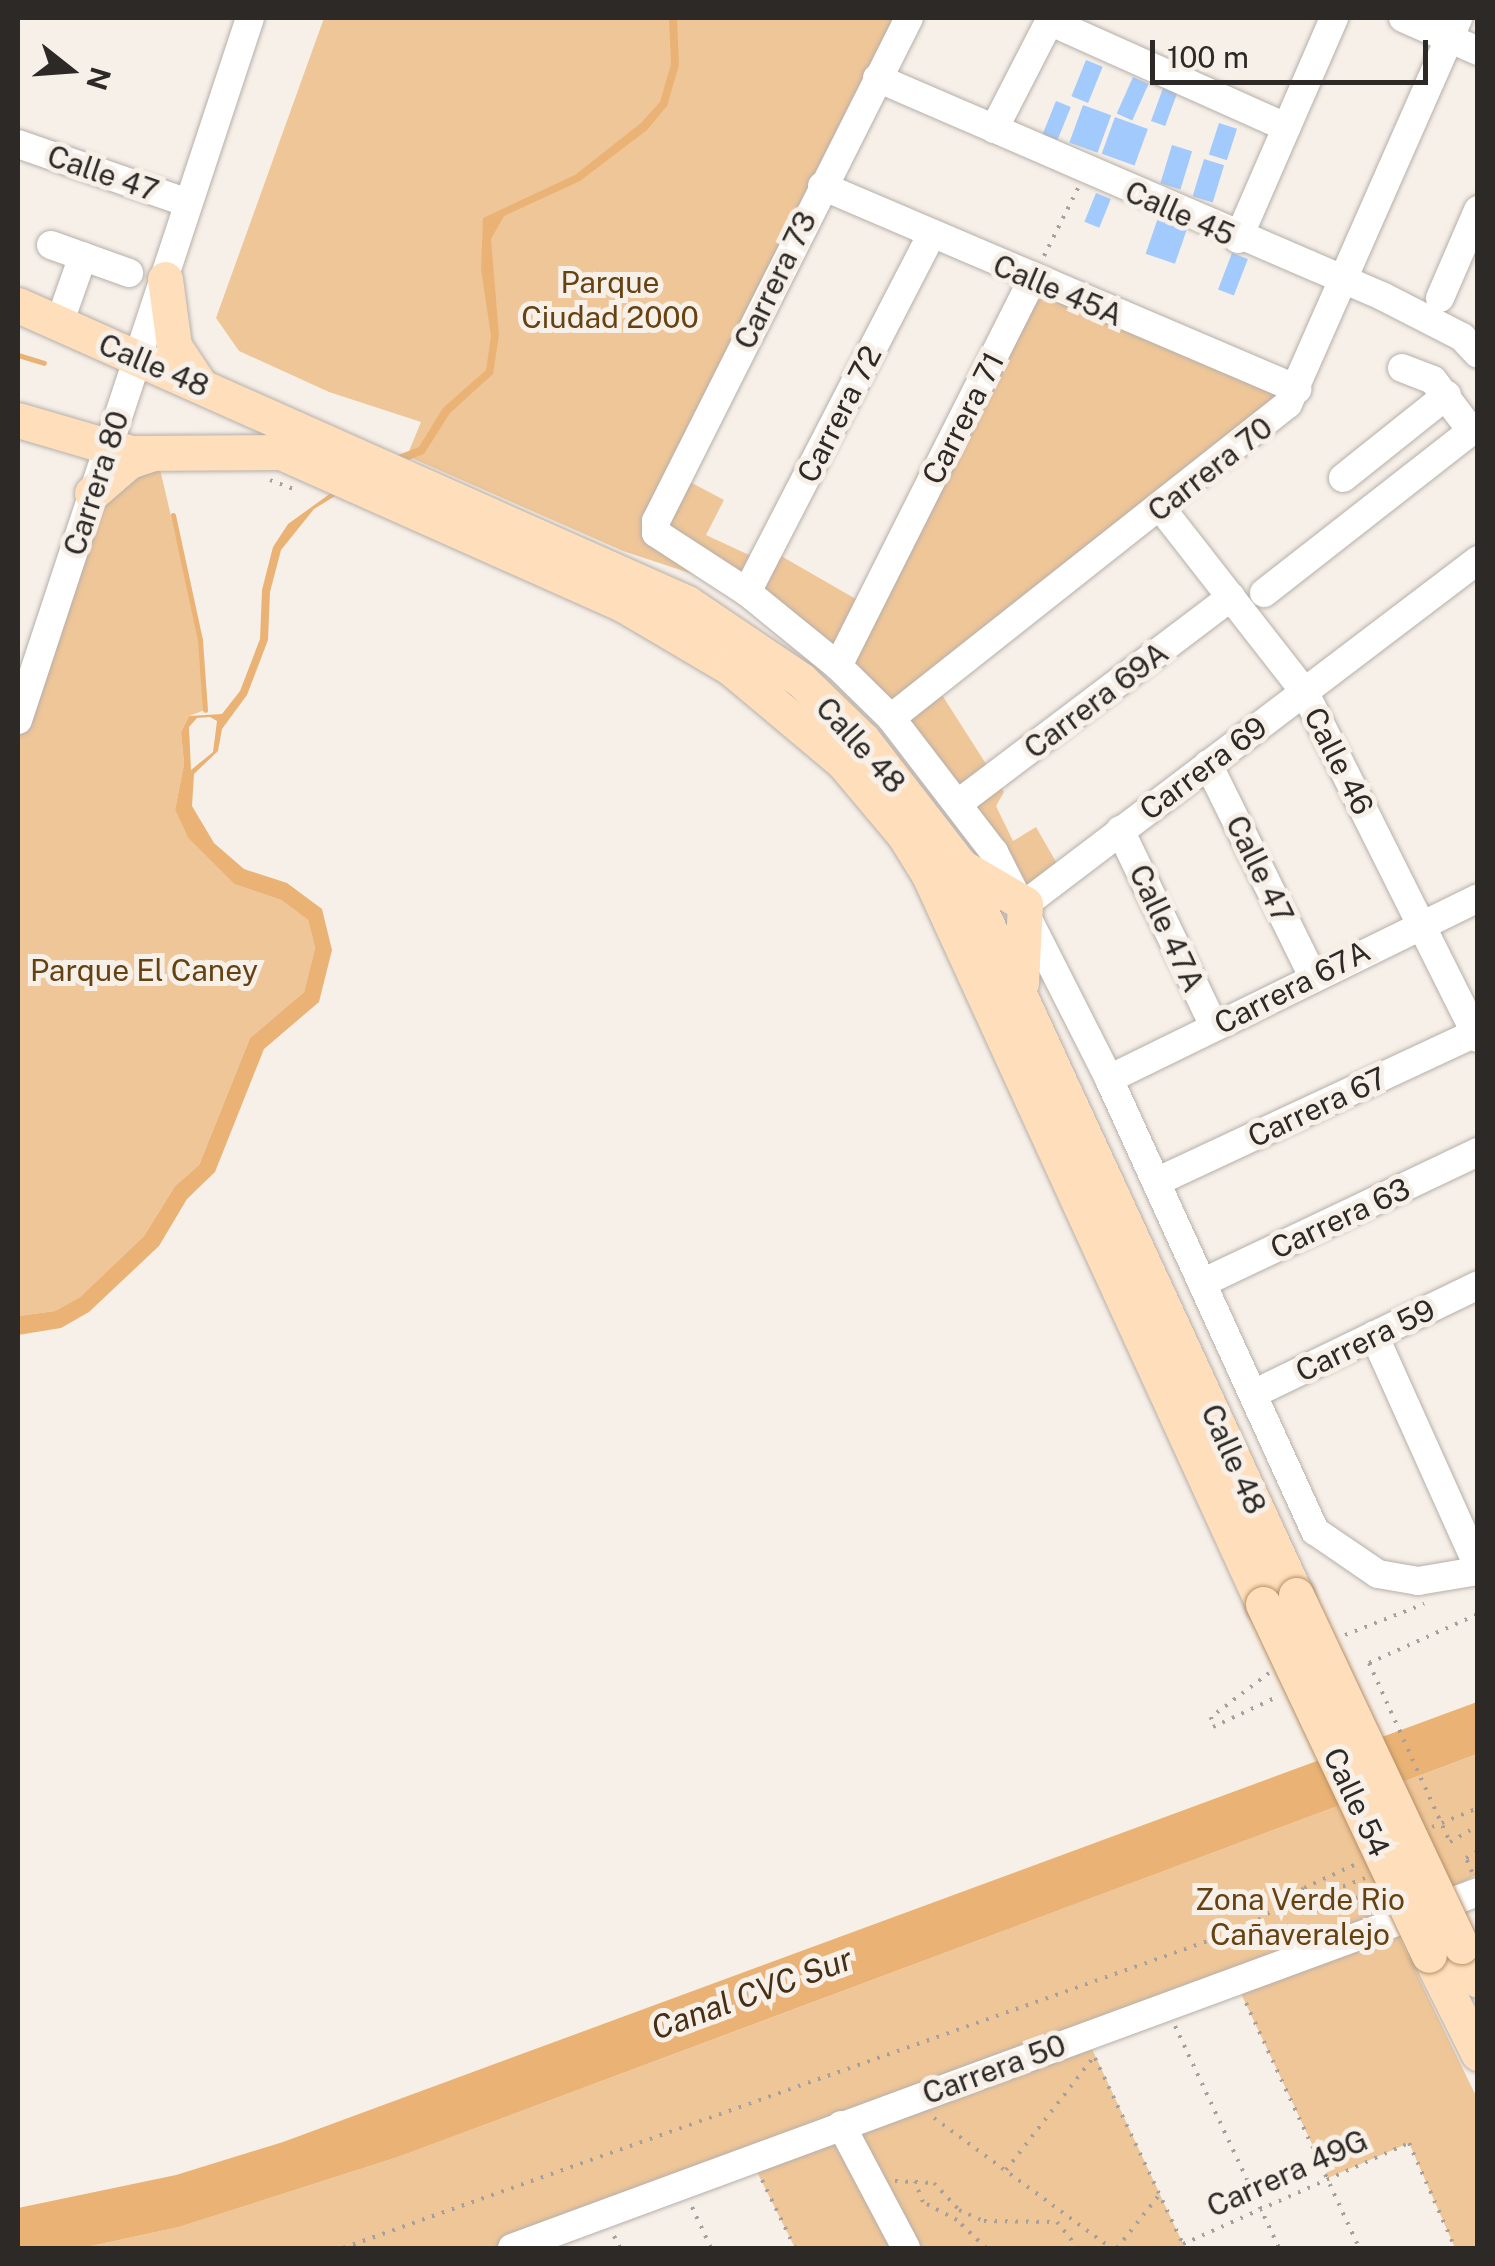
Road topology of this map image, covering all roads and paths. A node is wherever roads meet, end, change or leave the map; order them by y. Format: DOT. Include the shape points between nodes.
graph roads {
  1 [pos="250,18"];
  2 [pos="908,18"];
  3 [pos="1334,18"];
  4 [pos="1403,18"];
  5 [pos="1050,20"];
  6 [pos="1454,28"];
  7 [pos="1478,51"];
  8 [pos="876,78"];
  9 [pos="1286,127"];
  10 [pos="994,129"];
  11 [pos="18,144"];
  12 [pos="1086,171"];
  13 [pos="822,186"];
  14 [pos="188,203"];
  15 [pos="1478,210"];
  16 [pos="931,236"];
  17 [pos="1238,240"];
  18 [pos="51,244"];
  19 [pos="82,256"];
  20 [pos="129,273"];
  21 [pos="165,279"];
  22 [pos="1032,280"];
  23 [pos="1342,281"];
  24 [pos="1440,298"];
  25 [pos="18,305"];
  26 [pos="60,324"];
  27 [pos="1478,354"];
  28 [pos="138,358"];
  29 [pos="1402,368"];
  30 [pos="200,385"];
  31 [pos="1297,389"];
  32 [pos="1447,395"];
  33 [pos="18,420"];
  34 [pos="1474,428"];
  35 [pos="287,438"];
  36 [pos="107,449"];
  37 [pos="156,452"];
  38 [pos="1343,478"];
  39 [pos="92,492"];
  40 [pos="1161,508"];
  41 [pos="667,542"];
  42 [pos="1476,567"];
  43 [pos="747,592"];
  44 [pos="1264,592"];
  45 [pos="1231,597"];
  46 [pos="28,652"];
  47 [pos="838,666"];
  48 [pos="1304,692"];
  49 [pos="891,718"];
  50 [pos="18,720"];
  51 [pos="853,751"];
  52 [pos="1208,764"];
  53 [pos="960,802"];
  54 [pos="1120,830"];
  55 [pos="959,864"];
  56 [pos="1478,898"];
  57 [pos="1025,904"];
  58 [pos="1421,923"];
  59 [pos="1312,974"];
  60 [pos="1022,989"];
  61 [pos="1214,1026"];
  62 [pos="1477,1035"];
  63 [pos="1110,1079"];
  64 [pos="1478,1152"];
  65 [pos="1156,1182"];
  66 [pos="1202,1283"];
  67 [pos="1475,1294"];
  68 [pos="1374,1335"];
  69 [pos="1253,1394"];
  70 [pos="1478,1568"];
  71 [pos="1280,1599"];
  72 [pos="1478,1614"];
  73 [pos="1478,1808"];
  74 [pos="1478,1826"];
  75 [pos="1421,1833"];
  76 [pos="1478,1851"];
  77 [pos="1371,1856"];
  78 [pos="1365,1878"];
  79 [pos="1465,1916"];
  80 [pos="1392,1924"];
  81 [pos="1478,1980"];
  82 [pos="1236,1983"];
  83 [pos="1166,2007"];
  84 [pos="1090,2046"];
  85 [pos="1478,2053"];
  86 [pos="909,2100"];
  87 [pos="841,2126"];
  88 [pos="751,2158"];
  89 [pos="1006,2170"];
  90 [pos="1328,2178"];
  91 [pos="682,2184"];
  92 [pos="1160,2194"];
  93 [pos="1261,2208"];
  94 [pos="1184,2246"];
  95 [pos="344,2248"];
  96 [pos="512,2248"];
  97 [pos="711,2248"];
  98 [pos="795,2248"];
  99 [pos="906,2248"];
  100 [pos="986,2248"];
  101 [pos="1078,2248"];
  102 [pos="1114,2248"];
  103 [pos="1280,2248"];
  104 [pos="1359,2248"];
  105 [pos="1456,2248"];
  1 -- 14 [label="street, Carrera 80"];
  2 -- 8 [label="street, Carrera 73"];
  3 -- 9 [label="street"];
  4 -- 6 [label="street"];
  5 -- 9 [label="street"];
  5 -- 10 [label="street"];
  6 -- 7 [label="street"];
  6 -- 23 [label="street, Carrera 70"];
  8 -- 10 [label="street, Calle 45"];
  8 -- 13 [label="street, Carrera 73"];
  9 -- 17 [label="street"];
  10 -- 12 [label="street, Calle 45"];
  11 -- 14 [label="street, Calle 47"];
  12 -- 17 [label="street, Calle 45"];
  12 -- 22 [label="path"];
  13 -- 16 [label="street, Calle 45A"];
  13 -- 41 [label="street, Carrera 73" via="656,520 656,534"];
  14 -- 21 [label="street, Carrera 80"];
  15 -- 24 [label="street"];
  16 -- 22 [label="street, Calle 45A"];
  16 -- 43 [label="street, Carrera 72"];
  17 -- 23 [label="street, Calle 45"];
  18 -- 19 [label="street"];
  19 -- 20 [label="street"];
  19 -- 26 [label="street"];
  21 -- 28 [label="street, Carrera 80"];
  21 -- 30 [label="main road" via="174,346"];
  22 -- 31 [label="street, Calle 45A"];
  22 -- 47 [label="street, Carrera 71"];
  23 -- 27 [label="street, Calle 45" via="1462,337"];
  23 -- 31 [label="street, Carrera 70"];
  25 -- 26 [label="main road, Calle 48"];
  26 -- 28 [label="main road, Calle 48"];
  28 -- 30 [label="main road, Calle 48"];
  28 -- 36 [label="street, Carrera 80"];
  29 -- 32 [label="street" via="1434,380"];
  30 -- 35 [label="main road, Calle 48"];
  31 -- 40 [label="street, Carrera 70" via="1278,415"];
  32 -- 34 [label="street"];
  32 -- 38 [label="street"];
  33 -- 36 [label="main road, Calle 48"];
  34 -- 44 [label="street"];
  35 -- 37 [label="main road, Calle 48"];
  35 -- 51 [label="main road, Calle 48" via="687,602 801,680"];
  36 -- 37 [label="main road, Calle 48"];
  36 -- 39 [label="street, Carrera 80"];
  37 -- 39 [label="main road" via="129,461"];
  39 -- 46 [label="street, Carrera 80"];
  40 -- 45 [label="street, Calle 46"];
  40 -- 49 [label="street, Carrera 70"];
  41 -- 43 [label="street, Calle 48"];
  42 -- 48 [label="street, Carrera 69"];
  43 -- 47 [label="street, Calle 48"];
  45 -- 48 [label="street, Calle 46"];
  45 -- 53 [label="street, Carrera 69A"];
  46 -- 50 [label="street, Carrera 80"];
  47 -- 49 [label="street, Calle 48"];
  48 -- 52 [label="street, Carrera 69"];
  48 -- 58 [label="street, Calle 46"];
  49 -- 53 [label="street, Calle 48"];
  51 -- 55 [label="main road, Calle 48"];
  51 -- 71 [label="main road, Calle 48" via="964,945"];
  52 -- 54 [label="street, Carrera 69"];
  52 -- 59 [label="street, Calle 47"];
  53 -- 57 [label="street, Calle 48"];
  54 -- 57 [label="street, Carrera 69"];
  54 -- 61 [label="street, Calle 47A"];
  55 -- 57 [label="main road"];
  55 -- 60 [label="main road, Calle 48"];
  56 -- 58 [label="street, Carrera 67A"];
  57 -- 60 [label="main road"];
  57 -- 63 [label="street, Calle 48"];
  58 -- 59 [label="street, Carrera 67A"];
  58 -- 62 [label="street, Calle 46"];
  59 -- 61 [label="street, Carrera 67A"];
  60 -- 71 [label="main road, Calle 48"];
  61 -- 63 [label="street, Carrera 67A"];
  62 -- 65 [label="street, Carrera 67"];
  63 -- 65 [label="street, Calle 48"];
  64 -- 66 [label="street, Carrera 63"];
  65 -- 66 [label="street, Calle 48"];
  66 -- 69 [label="street, Calle 48"];
  67 -- 68 [label="street, Carrera 59"];
  68 -- 69 [label="street, Carrera 59"];
  68 -- 70 [label="street"];
  69 -- 70 [label="street, Calle 48" via="1315,1531 1378,1574 1418,1580"];
  71 -- 79 [label="main road, Calle 54, bridge"];
  72 -- 74 [label="path, bridge" via="1369,1663 1450,1842"];
  73 -- 75 [label="path"];
  76 -- 79 [label="path" via="1466,1858"];
  77 -- 95 [label="path" via="1304,1888 1250,1926"];
  78 -- 80 [label="path" via="1308,1900 1315,1911 1376,1892"];
  79 -- 80 [label="street, Carrera 50"];
  79 -- 81 [label="main road, Calle 54"];
  79 -- 85 [label="main road, Calle 54"];
  80 -- 82 [label="street, Carrera 50"];
  82 -- 83 [label="street, Carrera 50"];
  82 -- 90 [label="path"];
  83 -- 84 [label="street, Carrera 50"];
  83 -- 93 [label="path"];
  84 -- 86 [label="street, Carrera 50"];
  84 -- 89 [label="path"];
  84 -- 92 [label="path"];
  86 -- 87 [label="street, Carrera 50"];
  86 -- 89 [label="path"];
  87 -- 88 [label="street, Carrera 50"];
  87 -- 99 [label="street"];
  88 -- 91 [label="street, Carrera 50"];
  88 -- 98 [label="path"];
  89 -- 102 [label="path"];
  90 -- 93 [label="path, Carrera 49G"];
  90 -- 104 [label="path"];
  90 -- 105 [label="path, Carrera 49G" via="1409,2143"];
  91 -- 96 [label="street, Carrera 50"];
  91 -- 97 [label="path"];
  92 -- 94 [label="path"];
  92 -- 102 [label="path"];
  93 -- 94 [label="path, Carrera 49G"];
  93 -- 103 [label="path"];
  100 -- 101 [label="path" via="957,2220 923,2202 916,2182 934,2183 959,2210 984,2221 1057,2222"];
}
